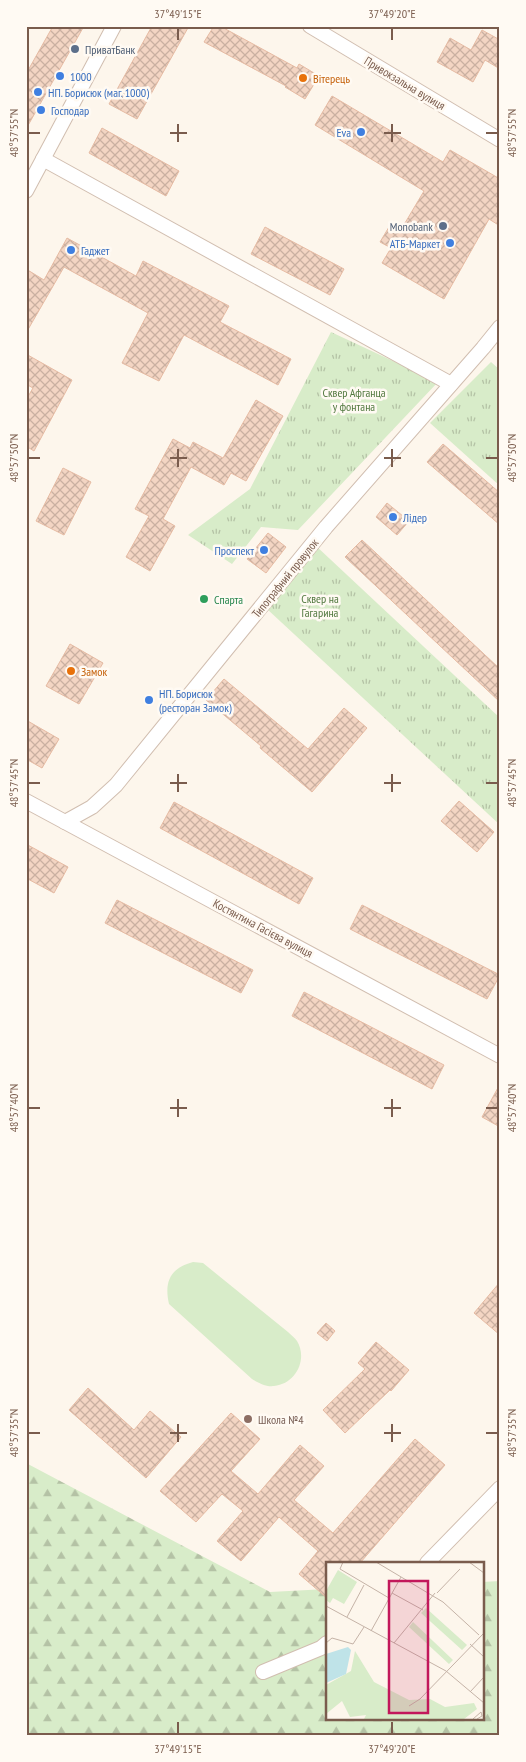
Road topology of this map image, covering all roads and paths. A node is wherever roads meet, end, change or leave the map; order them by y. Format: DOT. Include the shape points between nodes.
graph roads {
  1 [pos="114,26"];
  2 [pos="310,26"];
  3 [pos="500,140"];
  4 [pos="43,159"];
  5 [pos="26,191"];
  6 [pos="500,327"];
  7 [pos="451,384"];
  8 [pos="26,801"];
  9 [pos="65,822"];
  10 [pos="500,1056"];
  11 [pos="500,1488"];
  12 [pos="428,1562"];
  13 [pos="326,1644"];
  14 [pos="263,1672"];
  1 -- 4 [label="street"];
  2 -- 3 [label="street, Привокзальна вулиця"];
  4 -- 5 [label="street"];
  4 -- 7 [label="street"];
  6 -- 7 [label="street, Типографний провулок"];
  7 -- 9 [label="street, Типографний провулок" via="320,535 116,785 92,807"];
  8 -- 9 [label="street, Костянтина Гасієва вулиця"];
  9 -- 10 [label="street, Костянтина Гасієва вулиця"];
  11 -- 12 [label="street"];
  13 -- 14 [label="street"];
}
